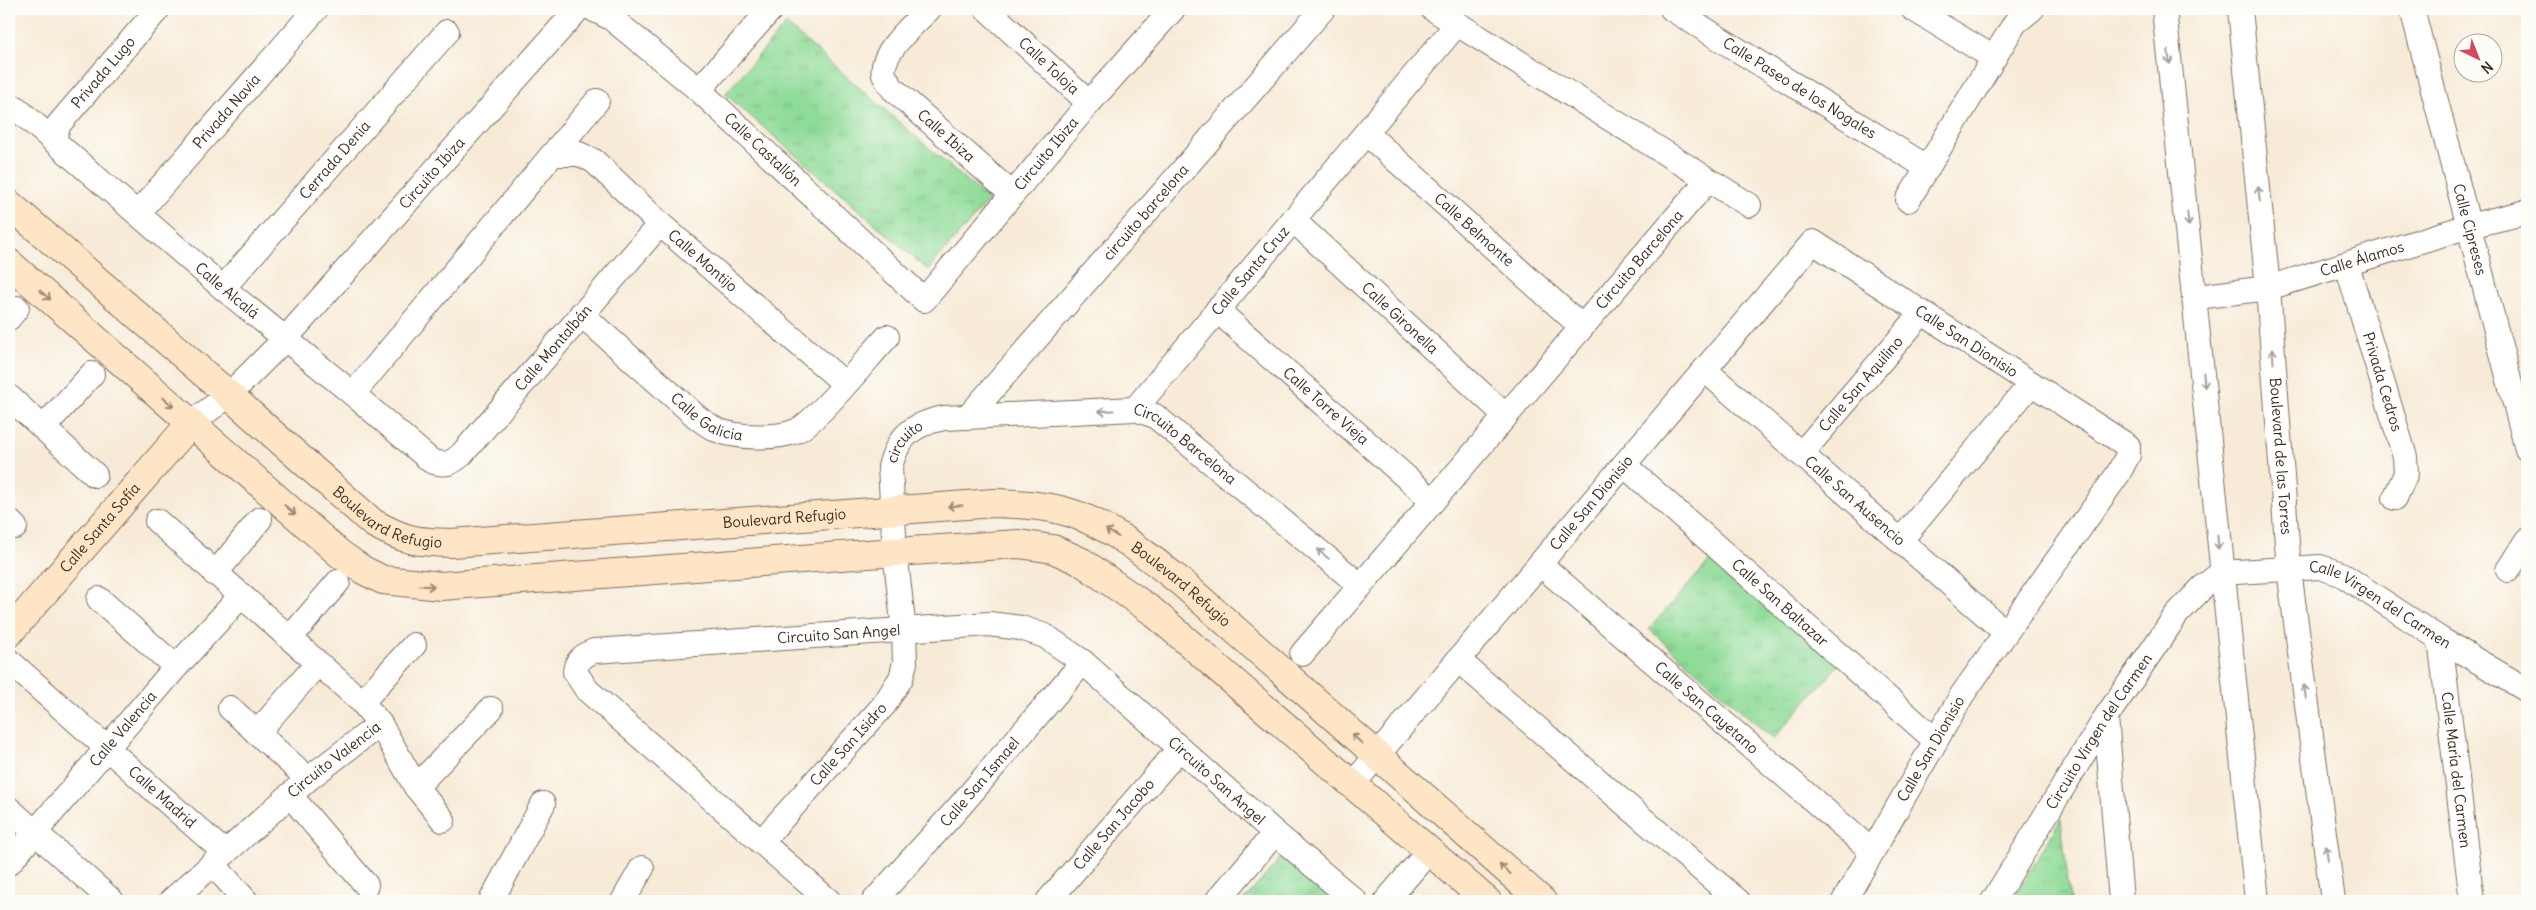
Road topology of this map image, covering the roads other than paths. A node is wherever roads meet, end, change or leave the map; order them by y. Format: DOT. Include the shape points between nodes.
graph roads {
  1 [pos="158,9"];
  2 [pos="316,9"];
  3 [pos="578,9"];
  4 [pos="771,9"];
  5 [pos="929,9"];
  6 [pos="986,9"];
  7 [pos="1323,9"];
  8 [pos="1433,9"];
  9 [pos="1672,9"];
  10 [pos="1913,9"];
  11 [pos="2032,9"];
  12 [pos="2164,9"];
  13 [pos="2240,9"];
  14 [pos="2412,9"];
  15 [pos="608,12"];
  16 [pos="1165,12"];
  17 [pos="1457,24"];
  18 [pos="447,32"];
  19 [pos="1994,58"];
  20 [pos="699,90"];
  21 [pos="597,101"];
  22 [pos="1089,104"];
  23 [pos="16,108"];
  24 [pos="1366,133"];
  25 [pos="53,140"];
  26 [pos="555,154"];
  27 [pos="1928,168"];
  28 [pos="1708,180"];
  29 [pos="1012,194"];
  30 [pos="1908,200"];
  31 [pos="9,204"];
  32 [pos="1749,205"];
  33 [pos="2527,212"];
  34 [pos="138,213"];
  35 [pos="1293,220"];
  36 [pos="660,224"];
  37 [pos="2469,226"];
  38 [pos="9,263"];
  39 [pos="2348,265"];
  40 [pos="223,288"];
  41 [pos="2268,288"];
  42 [pos="2196,297"];
  43 [pos="924,300"];
  44 [pos="1218,310"];
  45 [pos="1922,313"];
  46 [pos="581,314"];
  47 [pos="1582,327"];
  48 [pos="887,337"];
  49 [pos="286,338"];
  50 [pos="1704,370"];
  51 [pos="92,374"];
  52 [pos="844,383"];
  53 [pos="2031,384"];
  54 [pos="353,394"];
  55 [pos="230,395"];
  56 [pos="10,401"];
  57 [pos="1135,409"];
  58 [pos="1506,416"];
  59 [pos="968,417"];
  60 [pos="191,423"];
  61 [pos="43,428"];
  62 [pos="2527,448"];
  63 [pos="1801,454"];
  64 [pos="442,465"];
  65 [pos="1624,465"];
  66 [pos="95,475"];
  67 [pos="2395,498"];
  68 [pos="1433,501"];
  69 [pos="891,511"];
  70 [pos="260,519"];
  71 [pos="157,521"];
  72 [pos="2527,540"];
  73 [pos="1900,541"];
  74 [pos="894,552"];
  75 [pos="1540,564"];
  76 [pos="2290,570"];
  77 [pos="2508,570"];
  78 [pos="2221,573"];
  79 [pos="215,574"];
  80 [pos="338,582"];
  81 [pos="1361,586"];
  82 [pos="240,597"];
  83 [pos="99,599"];
  84 [pos="904,631"];
  85 [pos="2005,632"];
  86 [pos="9,634"];
  87 [pos="290,638"];
  88 [pos="2440,639"];
  89 [pos="414,645"];
  90 [pos="1302,654"];
  91 [pos="1458,660"];
  92 [pos="9,661"];
  93 [pos="1083,662"];
  94 [pos="318,663"];
  95 [pos="176,667"];
  96 [pos="2527,690"];
  97 [pos="362,702"];
  98 [pos="230,708"];
  99 [pos="491,709"];
  100 [pos="2106,717"];
  101 [pos="380,724"];
  102 [pos="257,733"];
  103 [pos="1935,740"];
  104 [pos="1180,748"];
  105 [pos="108,749"];
  106 [pos="1376,756"];
  107 [pos="308,779"];
  108 [pos="1352,785"];
  109 [pos="416,787"];
  110 [pos="290,795"];
  111 [pos="543,804"];
  112 [pos="9,809"];
  113 [pos="443,820"];
  114 [pos="1275,833"];
  115 [pos="35,834"];
  116 [pos="761,842"];
  117 [pos="1428,851"];
  118 [pos="1872,851"];
  119 [pos="219,858"];
  120 [pos="9,863"];
  121 [pos="642,868"];
  122 [pos="366,885"];
  123 [pos="112,901"];
  124 [pos="171,901"];
  125 [pos="246,901"];
  126 [pos="492,901"];
  127 [pos="623,901"];
  128 [pos="829,901"];
  129 [pos="874,901"];
  130 [pos="1048,901"];
  131 [pos="1217,901"];
  132 [pos="1355,901"];
  133 [pos="1386,901"];
  134 [pos="1487,901"];
  135 [pos="1542,901"];
  136 [pos="1738,901"];
  137 [pos="1844,901"];
  138 [pos="1993,901"];
  139 [pos="2121,901"];
  140 [pos="2257,901"];
  141 [pos="2333,901"];
  142 [pos="2472,901"];
  1 -- 25 [label="street, Privada Lugo" via="59,124"];
  2 -- 34 [label="street, Privada Navia"];
  3 -- 49 [label="street, Circuito Ibiza"];
  4 -- 20 [label="street"];
  5 -- 29 [label="street, Calle Ibiza" via="897,43 885,61 884,75 893,89"];
  6 -- 22 [label="street, Calle Toloja"];
  7 -- 59 [label="street, circuito barcelona"];
  8 -- 17 [label="street"];
  9 -- 27 [label="street, Calle Paseo de los Nogales"];
  10 -- 19 [label="street"];
  11 -- 19 [label="street" via="2015,23"];
  12 -- 42 [label="street, one-way"];
  41 -- 13 [label="street, Boulevard de las Torres, one-way"];
  14 -- 37 [label="street, Calle Cipreses"];
  15 -- 20 [label="street, Calle Castallón"];
  16 -- 22 [label="street, Circuito Ibiza"];
  17 -- 24 [label="street"];
  17 -- 28 [label="street"];
  18 -- 40 [label="street, Cerrada Denia"];
  19 -- 27 [label="street"];
  20 -- 43 [label="street, Calle Castallón"];
  21 -- 26 [label="street"];
  22 -- 29 [label="street, Circuito Ibiza"];
  23 -- 25 [label="street, Calle Alcalá"];
  24 -- 35 [label="street, Calle Santa Cruz"];
  24 -- 47 [label="street, Calle Belmonte"];
  25 -- 34 [label="street, Calle Alcalá"];
  26 -- 36 [label="street, Calle Montijo" via="579,154 594,161"];
  26 -- 54 [label="street"];
  27 -- 30 [label="street"];
  28 -- 32 [label="street"];
  28 -- 47 [label="street, Circuito Barcelona"];
  29 -- 43 [label="street, Circuito Ibiza"];
  31 -- 55 [label="street, Boulevard Refugio"];
  33 -- 37 [label="street, Calle Álamos"];
  34 -- 40 [label="street, Calle Alcalá"];
  35 -- 44 [label="street, Calle Santa Cruz"];
  35 -- 58 [label="street, Calle Gironella"];
  36 -- 46 [label="street, Calle Montalbán"];
  36 -- 52 [label="street, Calle Montijo"];
  37 -- 39 [label="street, Calle Álamos"];
  37 -- 62 [label="street, Calle Cipreses"];
  38 -- 60 [label="street, one-way"];
  39 -- 41 [label="street, Calle Álamos"];
  39 -- 67 [label="street, Privada Cedros" via="2405,457 2406,474"];
  40 -- 49 [label="street, Calle Alcalá"];
  41 -- 42 [label="street, Calle Álamos"];
  76 -- 41 [label="street, Boulevard de las Torres, one-way"];
  42 -- 78 [label="street, one-way"];
  44 -- 57 [label="street, Calle Santa Cruz"];
  44 -- 68 [label="street, Calle Torre Vieja"];
  45 -- 50 [label="street, Calle San Dionisio" via="1814,242"];
  45 -- 53 [label="street, Calle San Dionisio"];
  45 -- 63 [label="street, Calle San Aquilino"];
  46 -- 52 [label="street, Calle Galicia" via="698,418 716,430 733,435 797,431"];
  46 -- 64 [label="street, Calle Montalbán" via="462,454"];
  47 -- 58 [label="street, Circuito Barcelona"];
  48 -- 52 [label="street, Calle Galicia"];
  49 -- 54 [label="street, Calle Alcalá"];
  49 -- 55 [label="street, Circuito Ibiza"];
  50 -- 63 [label="street, Calle San Ausencio"];
  50 -- 65 [label="street, Calle San Dionisio"];
  51 -- 61 [label="street"];
  53 -- 73 [label="street"];
  53 -- 85 [label="street, Calle San Dionisio" via="2128,446 2128,455 2118,474"];
  54 -- 64 [label="street, Calle Alcalá" via="431,461"];
  55 -- 60 [label="street, Circuito Ibiza"];
  55 -- 69 [label="street, Boulevard Refugio" via="373,523 413,542 452,543"];
  56 -- 61 [label="street"];
  57 -- 59 [label="street, Circuito Barcelona, one-way"];
  81 -- 57 [label="street, Circuito Barcelona, one-way" via="1176,432 1155,416"];
  58 -- 68 [label="street, Circuito Barcelona"];
  59 -- 69 [label="street, circuito" via="924,422 901,440 890,467"];
  60 -- 74 [label="street, one-way" via="340,554 383,580 441,586"];
  60 -- 86 [label="street, Calle Santa Sofía"];
  61 -- 66 [label="street"];
  63 -- 73 [label="street, Calle San Ausencio"];
  65 -- 75 [label="street, Calle San Dionisio"];
  65 -- 103 [label="street, Calle San Baltazar"];
  68 -- 81 [label="street, Circuito Barcelona"];
  69 -- 74 [label="street"];
  106 -- 69 [label="street, Boulevard Refugio, one-way" via="1182,583 1109,530 1071,513 1034,505 994,503"];
  70 -- 79 [label="street"];
  71 -- 79 [label="street, Circuito Valencia"];
  72 -- 77 [label="street"];
  73 -- 85 [label="street, Calle San Ausencio"];
  74 -- 84 [label="street"];
  74 -- 108 [label="street" via="1019,544 1052,549 1082,562 1152,611"];
  75 -- 91 [label="street, Calle San Dionisio"];
  75 -- 118 [label="street, Calle San Cayetano"];
  76 -- 78 [label="street, Calle Virgen del Carmen"];
  76 -- 88 [label="street, Calle Virgen del Carmen" via="2320,567 2341,574"];
  141 -- 76 [label="street, Boulevard de las Torres, one-way"];
  78 -- 100 [label="street, Circuito Virgen del Carmen" via="2178,614"];
  78 -- 140 [label="street"];
  79 -- 82 [label="street, Circuito Valencia"];
  80 -- 87 [label="street"];
  81 -- 90 [label="street, Circuito Barcelona"];
  82 -- 87 [label="street, Circuito Valencia"];
  82 -- 95 [label="street, Calle Valencia"];
  83 -- 95 [label="street"];
  84 -- 93 [label="street, Circuito San Angel" via="989,624 1021,628 1045,636"];
  84 -- 116 [label="street, Calle San Isidro" via="905,663 894,692"];
  84 -- 116 [label="street, Circuito San Angel" via="594,651 579,661 575,672 587,690"];
  85 -- 103 [label="street, Calle San Dionisio"];
  87 -- 94 [label="street, Circuito Valencia"];
  88 -- 96 [label="street, Calle Virgen del Carmen"];
  88 -- 142 [label="street, Calle María del Carmen"];
  89 -- 97 [label="street"];
  91 -- 106 [label="street, Calle San Dionisio"];
  91 -- 136 [label="street"];
  92 -- 105 [label="street, Calle Madrid"];
  93 -- 104 [label="street, Circuito San Angel"];
  93 -- 129 [label="street, Calle San Ismael"];
  94 -- 97 [label="street, Circuito Valencia"];
  94 -- 102 [label="street"];
  95 -- 105 [label="street, Calle Valencia"];
  97 -- 101 [label="street, Circuito Valencia"];
  98 -- 102 [label="street"];
  99 -- 109 [label="street"];
  100 -- 138 [label="street, Circuito Virgen del Carmen"];
  100 -- 139 [label="street"];
  101 -- 107 [label="street, Circuito Valencia"];
  101 -- 109 [label="street"];
  102 -- 107 [label="street"];
  103 -- 118 [label="street, Calle San Dionisio"];
  104 -- 114 [label="street, Circuito San Angel"];
  104 -- 130 [label="street, Calle San Jacobo"];
  105 -- 115 [label="street, Calle Valencia"];
  105 -- 119 [label="street, Calle Madrid"];
  106 -- 108 [label="street, Calle San Dionisio"];
  135 -- 106 [label="street, Boulevard Refugio, one-way"];
  107 -- 110 [label="street, Circuito Valencia"];
  108 -- 117 [label="street"];
  109 -- 113 [label="street"];
  110 -- 119 [label="street, Circuito Valencia"];
  110 -- 122 [label="street"];
  111 -- 126 [label="street"];
  112 -- 115 [label="street"];
  114 -- 131 [label="street"];
  114 -- 132 [label="street, Circuito San Angel"];
  115 -- 120 [label="street, Calle Valencia"];
  115 -- 123 [label="street"];
  116 -- 128 [label="street, Circuito San Angel"];
  117 -- 133 [label="street"];
  117 -- 134 [label="street"];
  118 -- 137 [label="street, Calle San Dionisio"];
  119 -- 124 [label="street, Circuito Valencia"];
  119 -- 125 [label="street, Calle Madrid"];
  121 -- 127 [label="street"];
}
